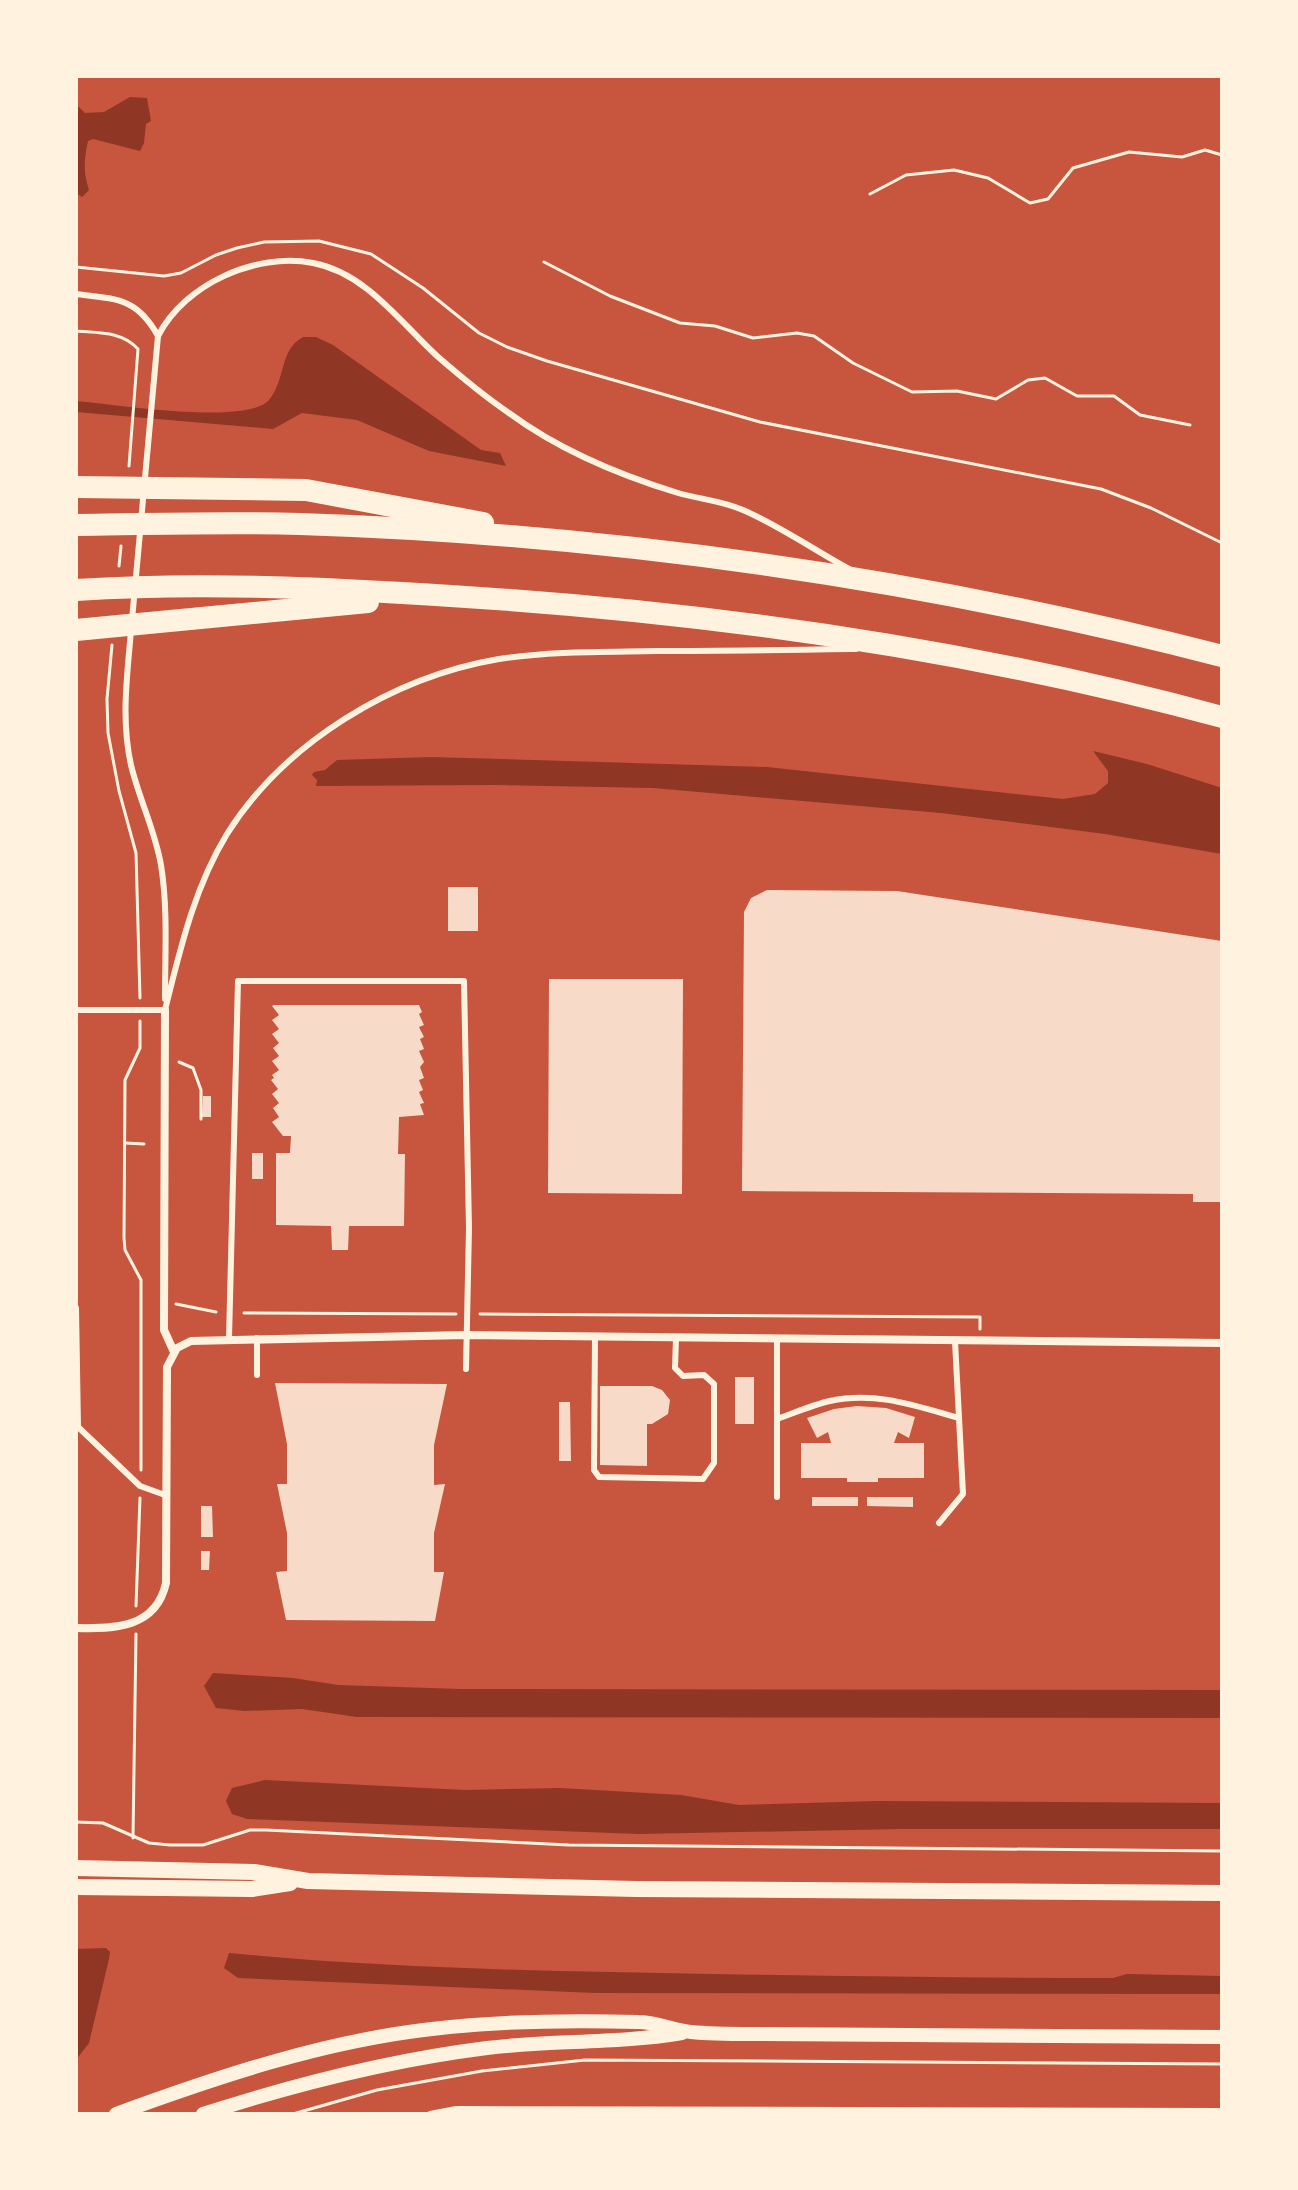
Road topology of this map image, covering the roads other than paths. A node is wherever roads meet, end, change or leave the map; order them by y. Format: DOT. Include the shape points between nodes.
graph roads {
  1 [pos="76,294"];
  2 [pos="158,336"];
  3 [pos="76,487"];
  4 [pos="76,525"];
  5 [pos="591,542"];
  6 [pos="867,579"];
  7 [pos="76,590"];
  8 [pos="437,595"];
  9 [pos="76,630"];
  10 [pos="910,649"];
  11 [pos="1222,656"];
  12 [pos="1222,717"];
  13 [pos="76,1010"];
  14 [pos="165,1010"];
  15 [pos="76,1308"];
  16 [pos="466,1335"];
  17 [pos="595,1336"];
  18 [pos="257,1338"];
  19 [pos="676,1338"];
  20 [pos="229,1339"];
  21 [pos="777,1339"];
  22 [pos="955,1341"];
  23 [pos="1222,1343"];
  24 [pos="174,1352"];
  25 [pos="466,1369"];
  26 [pos="257,1375"];
  27 [pos="959,1418"];
  28 [pos="777,1419"];
  29 [pos="77,1426"];
  30 [pos="165,1495"];
  31 [pos="777,1497"];
  32 [pos="939,1523"];
  33 [pos="76,1628"];
  34 [pos="76,1868"];
  35 [pos="308,1881"];
  36 [pos="76,1887"];
  37 [pos="1222,1893"];
  38 [pos="691,2032"];
  39 [pos="1222,2037"];
  40 [pos="1222,2111"];
  41 [pos="116,2114"];
  42 [pos="203,2114"];
  43 [pos="430,2114"];
  1 -- 2 [label="lane" via="130,303 148,318"];
  2 -- 6 [label="lane" via="188,300 225,275 289,260 315,263 370,291 438,357 510,415 567,449 652,485 742,509"];
  2 -- 14 [label="lane" via="124,696 132,768 164,883"];
  3 -- 5 [label="highway" via="306,490"];
  4 -- 5 [label="highway" via="299,524"];
  5 -- 6 [label="highway"];
  6 -- 11 [label="highway" via="1089,623"];
  7 -- 8 [label="highway" via="327,589"];
  8 -- 9 [label="highway"];
  8 -- 10 [label="highway" via="685,616"];
  10 -- 12 [label="highway"];
  10 -- 14 [label="lane" via="575,652 499,659 421,681 374,702 285,766 227,835 187,926"];
  13 -- 14 [label="lane"];
  14 -- 24 [label="street" via="164,1330"];
  15 -- 29 [label="lane"];
  16 -- 17 [label="street"];
  16 -- 18 [label="street"];
  16 -- 20 [label="lane" via="464,981 238,981"];
  16 -- 25 [label="lane"];
  17 -- 19 [label="street"];
  17 -- 19 [label="lane" via="594,1470 599,1477 703,1479 714,1463 714,1384 704,1375 683,1376 675,1368"];
  18 -- 20 [label="street"];
  18 -- 26 [label="lane"];
  19 -- 21 [label="street"];
  20 -- 24 [label="street" via="191,1341"];
  21 -- 22 [label="street"];
  21 -- 28 [label="lane"];
  22 -- 23 [label="street"];
  22 -- 27 [label="lane"];
  24 -- 30 [label="street" via="166,1373"];
  27 -- 28 [label="lane" via="894,1399 862,1398 830,1401"];
  27 -- 32 [label="lane" via="963,1494"];
  28 -- 31 [label="lane"];
  29 -- 30 [label="lane" via="140,1486"];
  30 -- 33 [label="street" via="162,1599 153,1611 114,1629"];
  34 -- 35 [label="main road" via="254,1872"];
  35 -- 36 [label="main road" via="252,1889"];
  35 -- 37 [label="main road"];
  38 -- 39 [label="street"];
  38 -- 41 [label="street" via="642,2022 432,2029 284,2060"];
  38 -- 42 [label="street" via="444,2055 364,2069"];
  40 -- 43 [label="lane" via="456,2109"];
}
